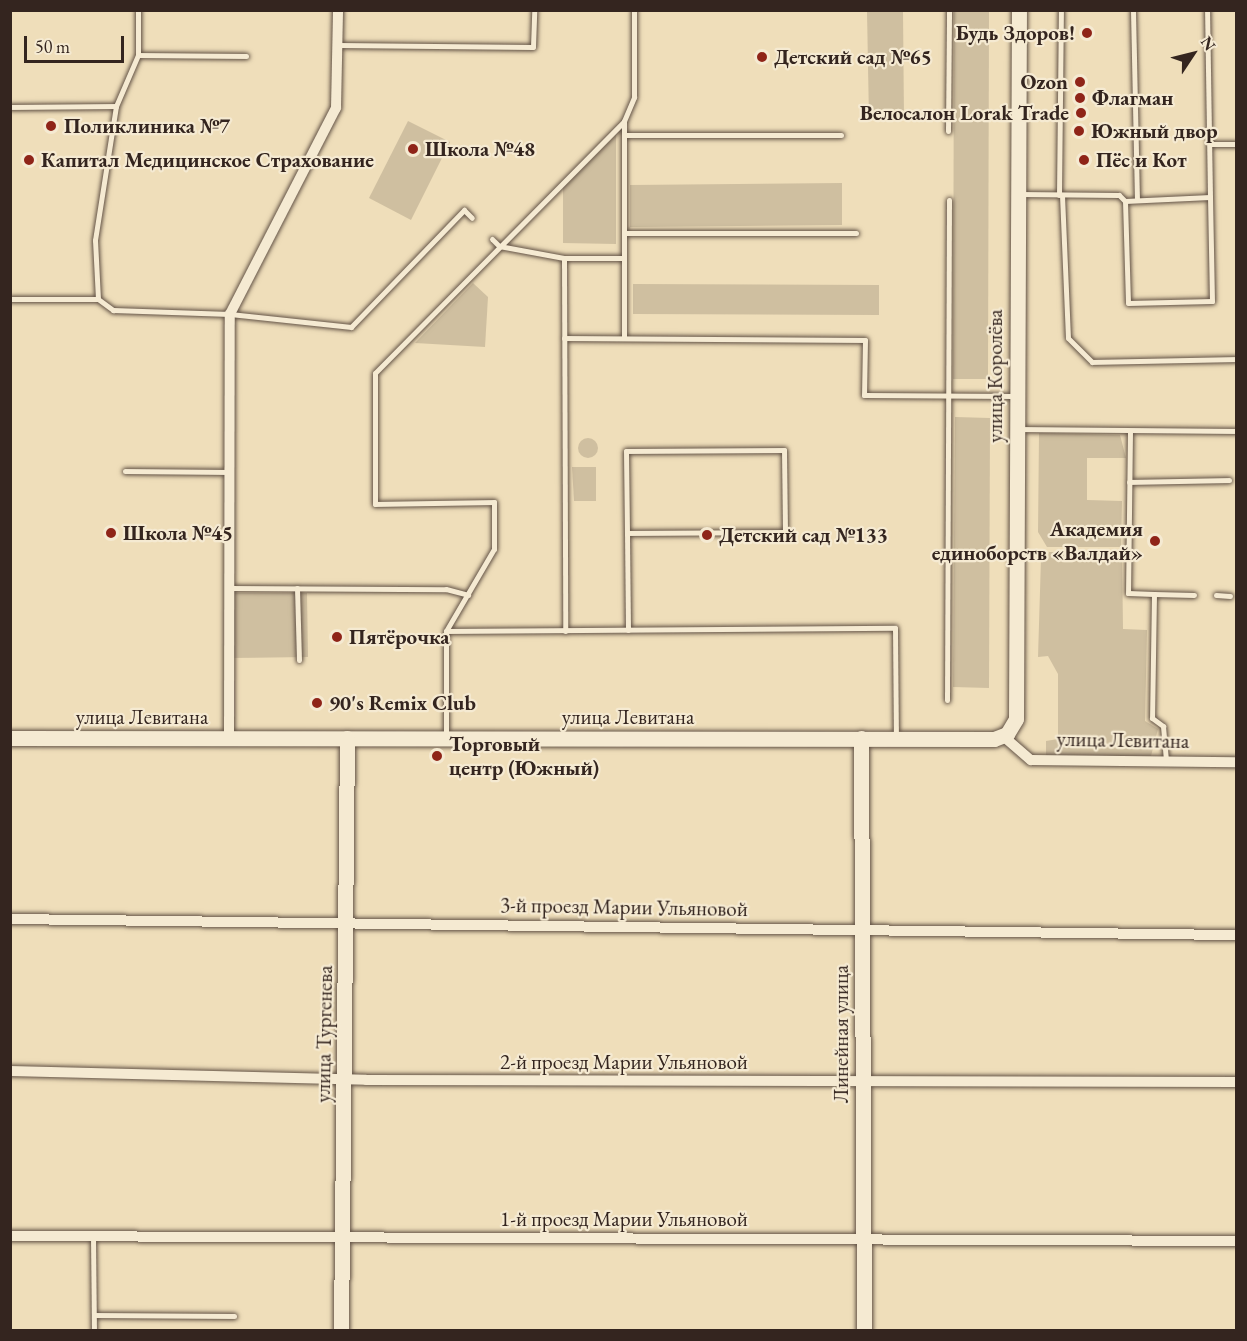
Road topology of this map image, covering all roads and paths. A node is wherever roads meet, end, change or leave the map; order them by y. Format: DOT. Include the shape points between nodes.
graph roads {
  1 [pos="138,10"];
  2 [pos="338,10"];
  3 [pos="534,10"];
  4 [pos="634,10"];
  5 [pos="949,10"];
  6 [pos="1019,10"];
  7 [pos="1061,10"];
  8 [pos="1133,10"];
  9 [pos="1207,10"];
  10 [pos="337,45"];
  11 [pos="138,56"];
  12 [pos="246,56"];
  13 [pos="116,106"];
  14 [pos="10,107"];
  15 [pos="624,121"];
  16 [pos="948,131"];
  17 [pos="624,135"];
  18 [pos="841,135"];
  19 [pos="1210,144"];
  20 [pos="1236,144"];
  21 [pos="1017,194"];
  22 [pos="1060,195"];
  23 [pos="1210,197"];
  24 [pos="949,200"];
  25 [pos="1137,200"];
  26 [pos="1125,201"];
  27 [pos="472,218"];
  28 [pos="624,233"];
  29 [pos="856,233"];
  30 [pos="492,239"];
  31 [pos="499,246"];
  32 [pos="564,258"];
  33 [pos="624,258"];
  34 [pos="10,298"];
  35 [pos="98,299"];
  36 [pos="230,314"];
  37 [pos="564,338"];
  38 [pos="624,338"];
  39 [pos="1236,359"];
  40 [pos="948,395"];
  41 [pos="1016,396"];
  42 [pos="1015,429"];
  43 [pos="1236,431"];
  44 [pos="1130,432"];
  45 [pos="125,471"];
  46 [pos="229,472"];
  47 [pos="1229,480"];
  48 [pos="1129,482"];
  49 [pos="627,533"];
  50 [pos="229,588"];
  51 [pos="297,588"];
  52 [pos="1154,594"];
  53 [pos="468,595"];
  54 [pos="1194,595"];
  55 [pos="1216,595"];
  56 [pos="1230,596"];
  57 [pos="628,630"];
  58 [pos="565,631"];
  59 [pos="446,632"];
  60 [pos="299,660"];
  61 [pos="947,700"];
  62 [pos="1003,736"];
  63 [pos="10,738"];
  64 [pos="229,738"];
  65 [pos="347,738"];
  66 [pos="446,738"];
  67 [pos="861,738"];
  68 [pos="896,738"];
  69 [pos="1167,762"];
  70 [pos="1236,762"];
  71 [pos="10,918"];
  72 [pos="346,923"];
  73 [pos="862,930"];
  74 [pos="1236,935"];
  75 [pos="10,1071"];
  76 [pos="344,1079"];
  77 [pos="1236,1082"];
  78 [pos="863,1083"];
  79 [pos="10,1236"];
  80 [pos="93,1237"];
  81 [pos="342,1238"];
  82 [pos="863,1239"];
  83 [pos="1236,1240"];
  84 [pos="95,1315"];
  85 [pos="234,1316"];
  86 [pos="94,1330"];
  87 [pos="341,1330"];
  88 [pos="864,1330"];
  1 -- 11 [label="lane"];
  2 -- 10 [label="street"];
  3 -- 10 [label="lane" via="534,47"];
  4 -- 15 [label="lane" via="634,97"];
  5 -- 16 [label="lane"];
  6 -- 21 [label="main road, улица Королёва"];
  7 -- 22 [label="lane"];
  8 -- 25 [label="lane"];
  9 -- 19 [label="lane"];
  10 -- 36 [label="street" via="336,108"];
  11 -- 12 [label="lane"];
  11 -- 13 [label="lane"];
  13 -- 14 [label="lane"];
  13 -- 35 [label="lane" via="95,240"];
  15 -- 17 [label="lane"];
  15 -- 31 [label="lane"];
  17 -- 18 [label="lane"];
  17 -- 28 [label="lane"];
  19 -- 20 [label="lane"];
  19 -- 23 [label="lane"];
  21 -- 22 [label="lane"];
  21 -- 41 [label="main road, улица Королёва"];
  22 -- 26 [label="lane" via="1119,195"];
  22 -- 39 [label="lane" via="1068,338 1092,362"];
  23 -- 25 [label="lane"];
  23 -- 26 [label="lane" via="1212,301 1128,303"];
  24 -- 40 [label="lane"];
  25 -- 26 [label="lane"];
  27 -- 36 [label="lane" via="464,210 351,327"];
  28 -- 29 [label="lane"];
  28 -- 33 [label="lane"];
  30 -- 31 [label="lane"];
  31 -- 32 [label="lane"];
  31 -- 53 [label="lane" via="375,373 375,504 495,502 494,549"];
  32 -- 33 [label="lane"];
  32 -- 37 [label="lane"];
  33 -- 38 [label="lane"];
  34 -- 35 [label="lane"];
  35 -- 36 [label="lane" via="113,310"];
  36 -- 46 [label="street"];
  37 -- 38 [label="lane"];
  37 -- 58 [label="lane"];
  38 -- 40 [label="lane" via="865,340 864,395"];
  40 -- 41 [label="lane"];
  40 -- 61 [label="lane"];
  41 -- 42 [label="main road, улица Королёва"];
  42 -- 44 [label="lane"];
  42 -- 62 [label="main road, улица Королёва" via="1016,719"];
  43 -- 44 [label="lane"];
  44 -- 48 [label="lane"];
  45 -- 46 [label="lane"];
  46 -- 50 [label="street"];
  47 -- 48 [label="lane"];
  48 -- 52 [label="lane" via="1128,593"];
  49 -- 49 [label="lane" via="626,451 784,450 785,532"];
  49 -- 57 [label="lane"];
  50 -- 51 [label="lane"];
  50 -- 64 [label="street"];
  51 -- 53 [label="lane" via="446,590"];
  51 -- 60 [label="lane"];
  52 -- 54 [label="lane"];
  52 -- 69 [label="lane" via="1152,718 1162,726"];
  53 -- 59 [label="lane"];
  55 -- 56 [label="lane"];
  57 -- 58 [label="lane"];
  57 -- 68 [label="lane" via="895,628"];
  58 -- 59 [label="lane"];
  59 -- 66 [label="lane"];
  62 -- 68 [label="main road, улица Левитана"];
  62 -- 69 [label="street, улица Левитана" via="1031,760"];
  63 -- 64 [label="main road, улица Левитана"];
  64 -- 65 [label="main road, улица Левитана"];
  65 -- 66 [label="main road, улица Левитана"];
  65 -- 72 [label="main road, улица Тургенева"];
  66 -- 67 [label="main road, улица Левитана"];
  67 -- 68 [label="main road, улица Левитана"];
  67 -- 73 [label="main road, Линейная улица"];
  69 -- 70 [label="street, улица Левитана"];
  71 -- 72 [label="street, 3-й проезд Марии Ульяновой"];
  72 -- 73 [label="street, 3-й проезд Марии Ульяновой"];
  72 -- 76 [label="main road, улица Тургенева"];
  73 -- 74 [label="street, 3-й проезд Марии Ульяновой"];
  73 -- 78 [label="main road, Линейная улица"];
  75 -- 76 [label="street, 2-й проезд Марии Ульяновой"];
  76 -- 78 [label="street, 2-й проезд Марии Ульяновой"];
  76 -- 81 [label="main road, улица Тургенева"];
  77 -- 78 [label="street, 2-й проезд Марии Ульяновой"];
  78 -- 82 [label="main road, Линейная улица"];
  79 -- 80 [label="street, 1-й проезд Марии Ульяновой"];
  80 -- 81 [label="street, 1-й проезд Марии Ульяновой"];
  80 -- 84 [label="lane"];
  81 -- 82 [label="street, 1-й проезд Марии Ульяновой"];
  81 -- 87 [label="main road, улица Тургенева"];
  82 -- 83 [label="street, 1-й проезд Марии Ульяновой"];
  82 -- 88 [label="main road, Линейная улица"];
  84 -- 85 [label="lane"];
  84 -- 86 [label="lane"];
}
